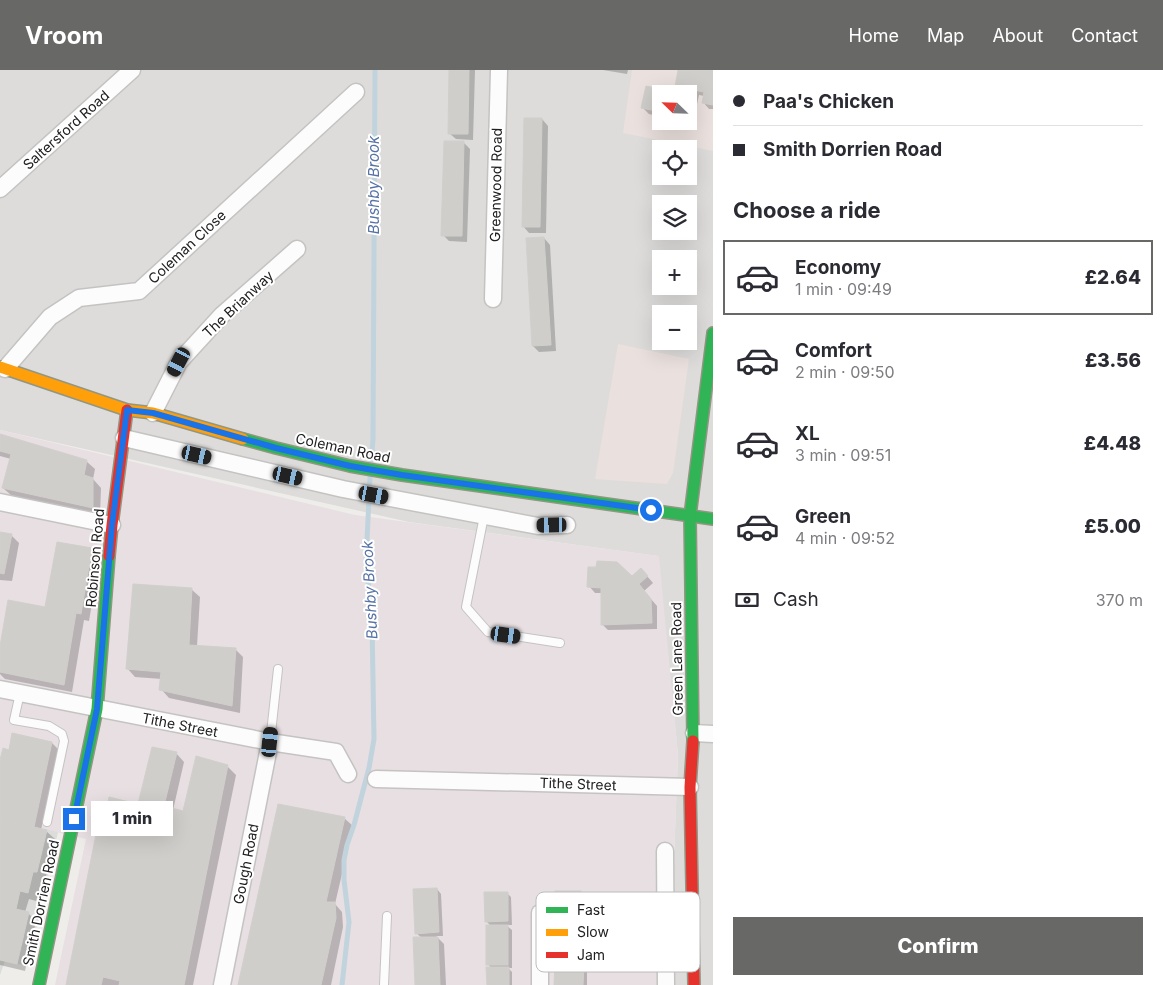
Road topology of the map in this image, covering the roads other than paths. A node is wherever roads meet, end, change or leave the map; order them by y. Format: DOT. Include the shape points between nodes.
graph roads {
  1 [pos="132,70"];
  2 [pos="499,70"];
  3 [pos="356,92"];
  4 [pos="0,189"];
  5 [pos="297,249"];
  6 [pos="493,299"];
  7 [pos="713,333"];
  8 [pos="2,368"];
  9 [pos="127,410"];
  10 [pos="153,413"];
  11 [pos="124,438"];
  12 [pos="0,502"];
  13 [pos="484,516"];
  14 [pos="690,516"];
  15 [pos="713,518"];
  16 [pos="112,525"];
  17 [pos="567,525"];
  18 [pos="560,643"];
  19 [pos="278,669"];
  20 [pos="0,689"];
  21 [pos="20,693"];
  22 [pos="97,709"];
  23 [pos="694,733"];
  24 [pos="713,734"];
  25 [pos="270,742"];
  26 [pos="348,774"];
  27 [pos="376,779"];
  28 [pos="690,787"];
  29 [pos="48,822"];
  30 [pos="665,851"];
  31 [pos="665,892"];
  32 [pos="692,892"];
  33 [pos="387,916"];
  34 [pos="540,972"];
  35 [pos="666,972"];
  36 [pos="694,972"];
  37 [pos="39,985"];
  38 [pos="222,985"];
  39 [pos="384,985"];
  40 [pos="540,985"];
  41 [pos="666,985"];
  42 [pos="694,985"];
  1 -- 4 [label="street, Saltersford Road"];
  2 -- 6 [label="street, Greenwood Road"];
  3 -- 8 [label="street, Coleman Close" via="139,290 79,298 50,317"];
  5 -- 10 [label="street, The Brianway" via="222,315 179,362"];
  7 -- 14 [label="main road, Green Lane Road"];
  8 -- 9 [label="main road, Coleman Road"];
  9 -- 10 [label="main road, Coleman Road"];
  9 -- 11 [label="main road, Robinson Road"];
  10 -- 14 [label="main road, Coleman Road" via="350,466"];
  11 -- 13 [label="street" via="343,489"];
  11 -- 16 [label="main road, Robinson Road"];
  12 -- 16 [label="street"];
  13 -- 17 [label="street" via="538,526"];
  13 -- 18 [label="lane" via="466,608 488,632"];
  14 -- 15 [label="main road, Coleman Road"];
  14 -- 23 [label="main road, Green Lane Road"];
  16 -- 22 [label="main road, Robinson Road"];
  19 -- 25 [label="lane"];
  20 -- 21 [label="street, Tithe Street"];
  21 -- 22 [label="street, Tithe Street"];
  21 -- 29 [label="lane" via="14,720 48,726 62,734 64,741"];
  22 -- 25 [label="street, Tithe Street"];
  22 -- 37 [label="main road, Smith Dorrien Road"];
  23 -- 24 [label="street"];
  23 -- 28 [label="main road, Green Lane Road"];
  25 -- 26 [label="street, Tithe Street" via="336,752"];
  25 -- 38 [label="street, Gough Road"];
  27 -- 28 [label="street, Tithe Street"];
  28 -- 32 [label="main road, Green Lane Road"];
  30 -- 31 [label="street"];
  33 -- 39 [label="lane"];
  34 -- 40 [label="street"];
  35 -- 41 [label="street"];
  36 -- 42 [label="main road, Green Lane Road"];
}
